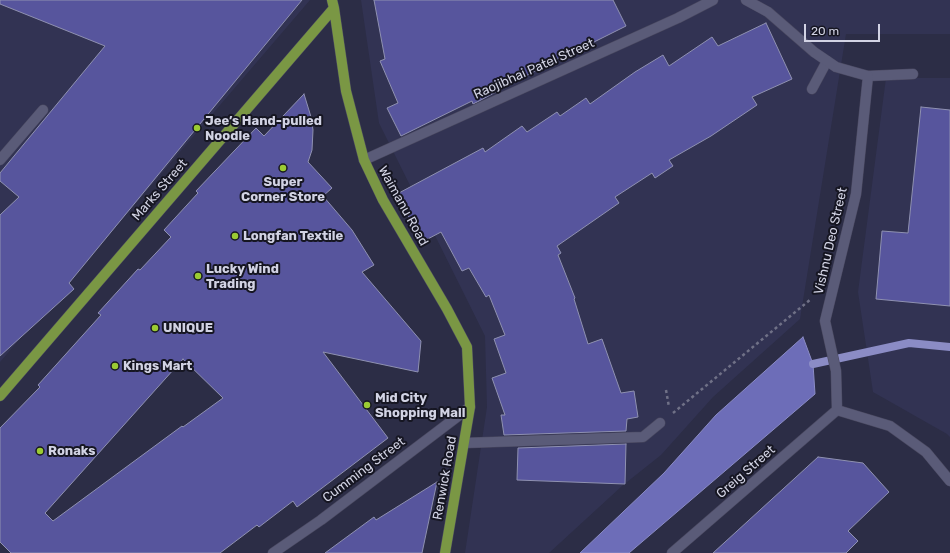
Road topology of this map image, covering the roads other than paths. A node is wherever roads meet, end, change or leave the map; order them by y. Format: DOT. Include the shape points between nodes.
graph roads {
  1 [pos="713,0"];
  2 [pos="746,0"];
  3 [pos="333,4"];
  4 [pos="827,61"];
  5 [pos="913,74"];
  6 [pos="868,76"];
  7 [pos="812,89"];
  8 [pos="43,110"];
  9 [pos="0,160"];
  10 [pos="364,160"];
  11 [pos="0,396"];
  12 [pos="470,407"];
  13 [pos="837,410"];
  14 [pos="660,423"];
  15 [pos="464,443"];
  16 [pos="950,481"];
  17 [pos="273,553"];
  18 [pos="445,553"];
  19 [pos="672,553"];
  1 -- 10 [label="street, Raojibhai Patel Street"];
  2 -- 4 [label="street" via="768,12"];
  3 -- 10 [label="main road, Waimanu Road" via="346,90"];
  3 -- 11 [label="main road, Marks Street"];
  4 -- 6 [label="street"];
  4 -- 7 [label="street"];
  5 -- 6 [label="street"];
  6 -- 13 [label="street, Vishnu Deo Street" via="856,194 825,321 836,372"];
  8 -- 9 [label="street"];
  10 -- 12 [label="main road, Waimanu Road" via="382,200 447,309 466,348"];
  12 -- 15 [label="main road, Renwick Road"];
  12 -- 17 [label="street, Cumming Street" via="321,520"];
  13 -- 16 [label="street" via="890,426 926,452"];
  13 -- 19 [label="street, Greig Street"];
  14 -- 15 [label="street" via="644,437"];
  15 -- 18 [label="main road, Renwick Road"];
}
